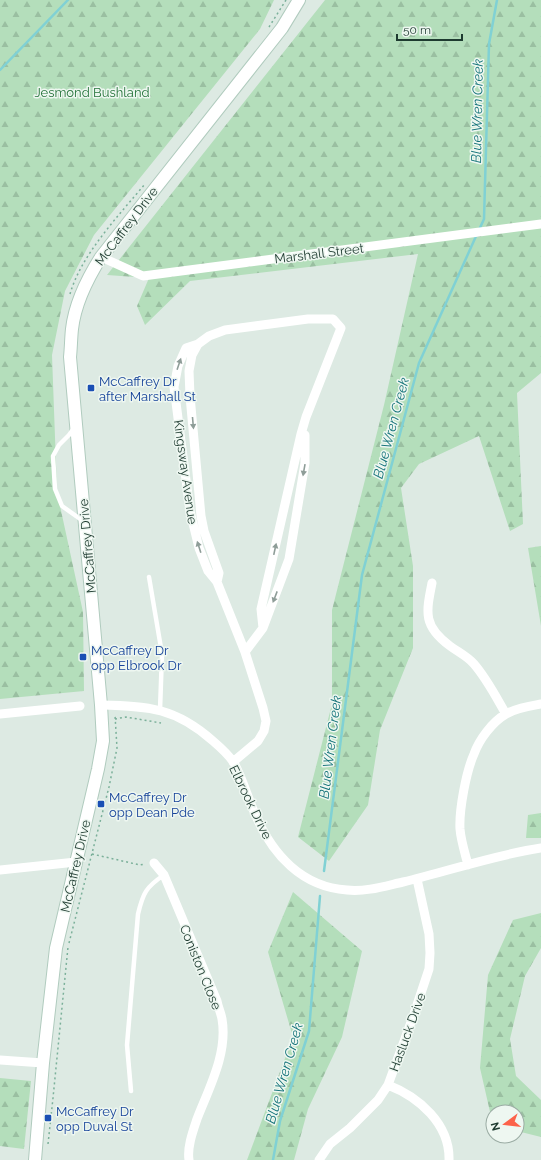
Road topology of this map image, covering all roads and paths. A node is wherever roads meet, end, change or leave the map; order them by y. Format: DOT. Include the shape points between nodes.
graph roads {
  1 [pos="299,0"];
  2 [pos="541,224"];
  3 [pos="101,257"];
  4 [pos="198,344"];
  5 [pos="306,418"];
  6 [pos="76,424"];
  7 [pos="86,523"];
  8 [pos="149,577"];
  9 [pos="217,582"];
  10 [pos="432,583"];
  11 [pos="263,628"];
  12 [pos="245,652"];
  13 [pos="541,704"];
  14 [pos="102,705"];
  15 [pos="80,706"];
  16 [pos="160,710"];
  17 [pos="0,714"];
  18 [pos="506,714"];
  19 [pos="115,715"];
  20 [pos="115,719"];
  21 [pos="161,723"];
  22 [pos="233,762"];
  23 [pos="541,848"];
  24 [pos="92,854"];
  25 [pos="76,862"];
  26 [pos="154,863"];
  27 [pos="468,865"];
  28 [pos="0,870"];
  29 [pos="164,875"];
  30 [pos="417,879"];
  31 [pos="0,1060"];
  32 [pos="43,1063"];
  33 [pos="388,1085"];
  34 [pos="131,1091"];
  35 [pos="47,1146"];
  36 [pos="186,1158"];
  37 [pos="35,1160"];
  38 [pos="319,1160"];
  39 [pos="449,1160"];
  1 -- 3 [label="main road, McCaffrey Drive" via="282,28"];
  2 -- 3 [label="street, Marshall Street" via="144,276"];
  3 -- 6 [label="main road, McCaffrey Drive" via="87,279 72,328 70,357"];
  4 -- 5 [label="street, Kingsway Avenue" via="209,336 225,330 308,319 333,319 341,328"];
  4 -- 9 [label="street, Kingsway Avenue, one-way" via="192,354 189,371 190,396 204,531 219,572"];
  9 -- 4 [label="street, Kingsway Avenue, one-way" via="208,571 199,548 190,511 174,387 178,366 186,348"];
  11 -- 5 [label="street, Kingsway Avenue, one-way" via="261,609 290,477"];
  5 -- 11 [label="street, Kingsway Avenue, one-way" via="305,463 289,559"];
  6 -- 7 [label="main road, McCaffrey Drive"];
  6 -- 7 [label="lane" via="53,456 54,489 62,506"];
  7 -- 14 [label="main road, McCaffrey Drive"];
  8 -- 16 [label="lane" via="162,654"];
  9 -- 12 [label="street, Kingsway Avenue"];
  10 -- 18 [label="street" via="427,611 431,628 474,664"];
  11 -- 12 [label="street, Kingsway Avenue"];
  12 -- 22 [label="street, Kingsway Avenue" via="263,708 265,726 258,741"];
  13 -- 18 [label="street"];
  14 -- 16 [label="street, Elbrook Drive"];
  14 -- 25 [label="main road, McCaffrey Drive" via="103,741"];
  15 -- 17 [label="street"];
  16 -- 22 [label="street, Elbrook Drive" via="186,721 202,732"];
  18 -- 27 [label="street" via="480,742 465,788 460,830"];
  19 -- 20 [label="path"];
  20 -- 21 [label="path"];
  20 -- 24 [label="path" via="117,748"];
  22 -- 30 [label="street, Elbrook Drive" via="271,844 301,875 323,885 346,890 367,890"];
  23 -- 27 [label="street, Elbrook Drive"];
  24 -- 26 [label="path" via="140,865"];
  24 -- 35 [label="path" via="68,946"];
  25 -- 28 [label="street"];
  25 -- 32 [label="main road, McCaffrey Drive" via="56,948"];
  26 -- 29 [label="street, Coniston Close"];
  27 -- 30 [label="street, Elbrook Drive"];
  29 -- 34 [label="lane" via="148,888 141,900 138,914 127,1045"];
  29 -- 36 [label="street, Coniston Close" via="217,1001 222,1020 220,1057"];
  30 -- 33 [label="street, Hasluck Drive" via="429,934 428,970"];
  31 -- 32 [label="street"];
  32 -- 37 [label="main road, McCaffrey Drive"];
  33 -- 38 [label="street, Hasluck Drive" via="378,1100 330,1144"];
  33 -- 39 [label="street" via="411,1097 435,1118 449,1150"];
}
